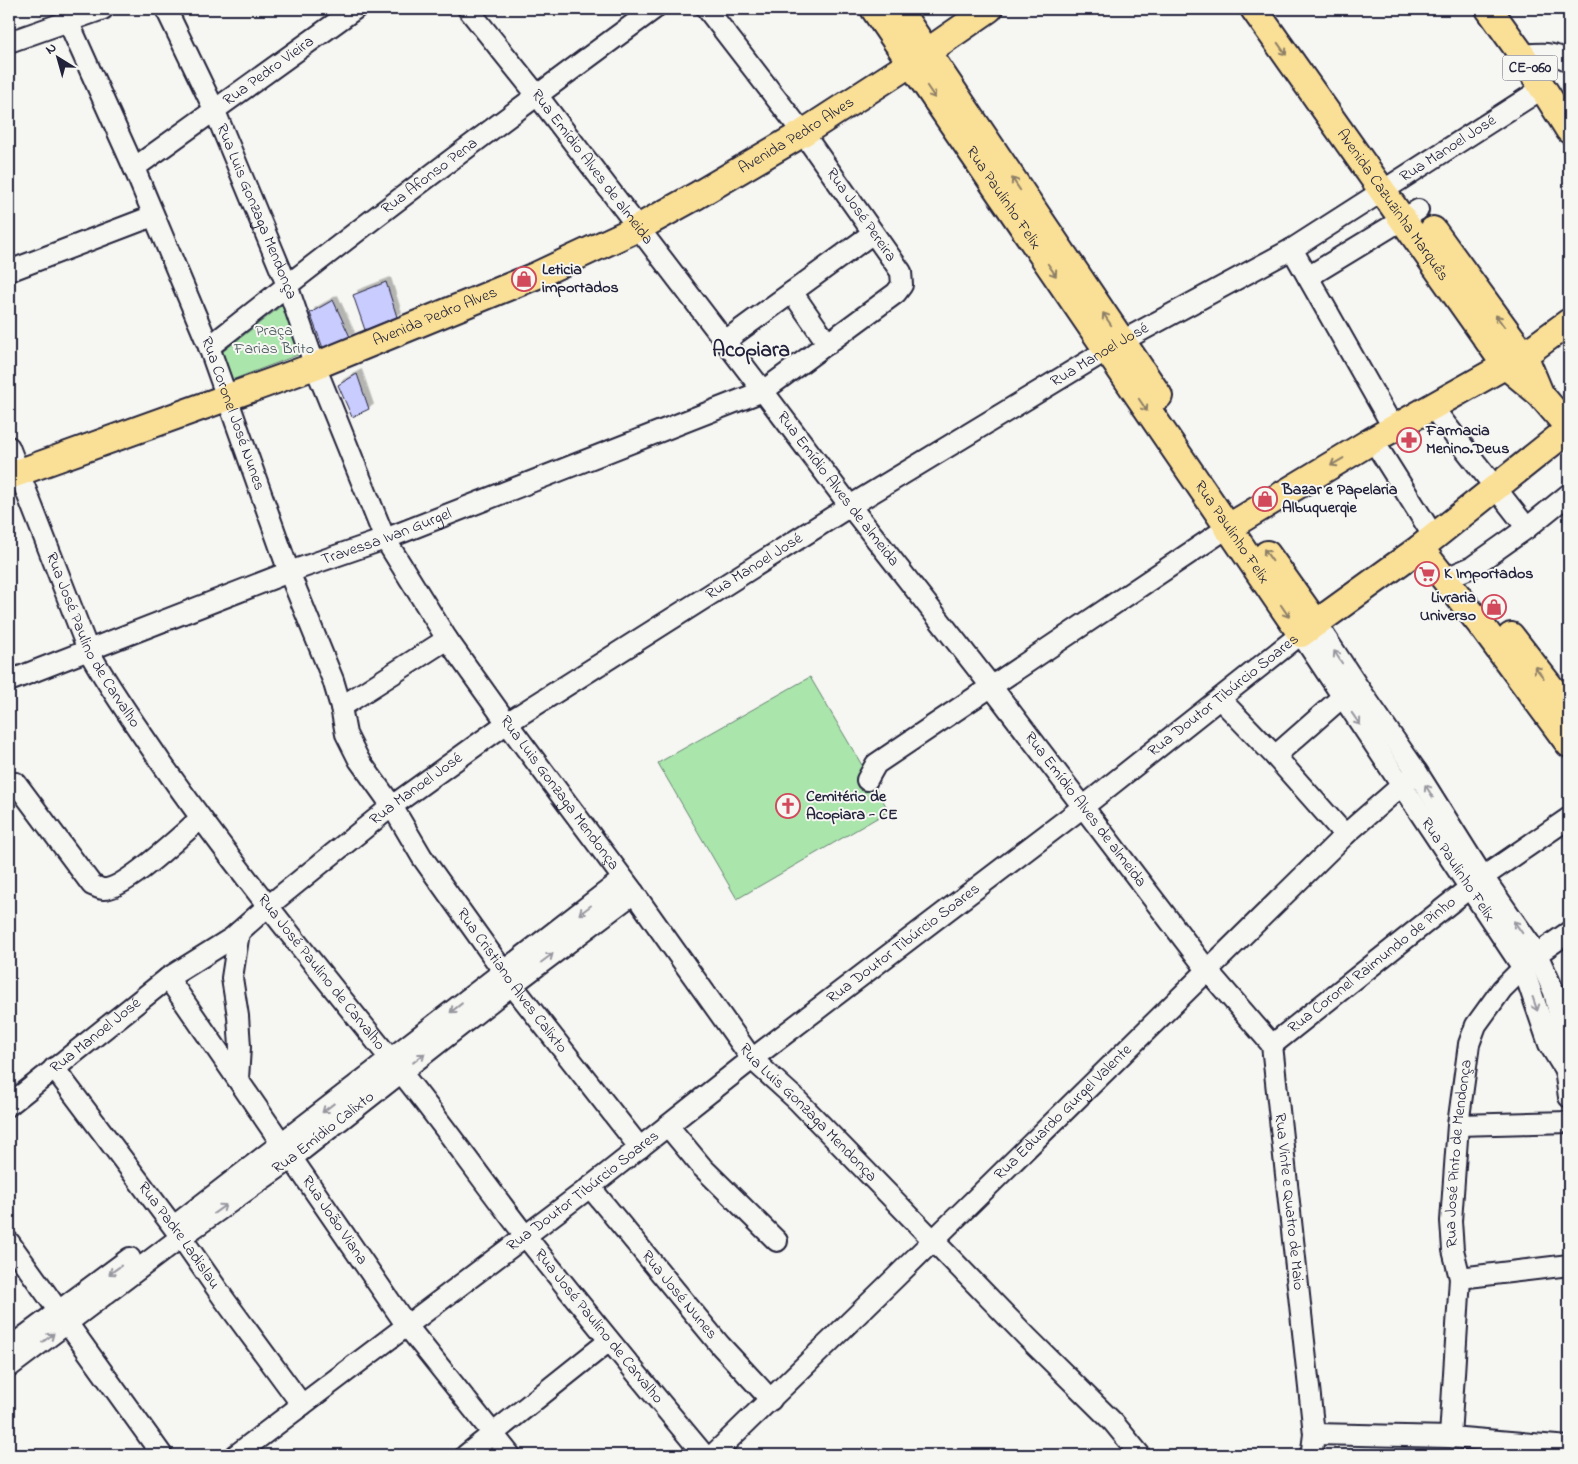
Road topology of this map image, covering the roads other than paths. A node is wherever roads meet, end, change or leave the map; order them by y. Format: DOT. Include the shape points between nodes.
graph roads {
  1 [pos="103,9"];
  2 [pos="166,9"];
  3 [pos="355,9"];
  4 [pos="468,9"];
  5 [pos="654,9"];
  6 [pos="707,9"];
  7 [pos="874,9"];
  8 [pos="898,9"];
  9 [pos="989,9"];
  10 [pos="1254,9"];
  11 [pos="1275,9"];
  12 [pos="1489,9"];
  13 [pos="74,16"];
  14 [pos="9,42"];
  15 [pos="1522,55"];
  16 [pos="919,57"];
  17 [pos="1569,61"];
  18 [pos="1543,88"];
  19 [pos="537,95"];
  20 [pos="214,109"];
  21 [pos="1569,130"];
  22 [pos="803,133"];
  23 [pos="134,168"];
  24 [pos="1390,187"];
  25 [pos="1411,214"];
  26 [pos="153,216"];
  27 [pos="638,228"];
  28 [pos="873,233"];
  29 [pos="1292,249"];
  30 [pos="9,271"];
  31 [pos="1308,277"];
  32 [pos="287,285"];
  33 [pos="792,292"];
  34 [pos="1569,322"];
  35 [pos="725,341"];
  36 [pos="828,344"];
  37 [pos="209,347"];
  38 [pos="1115,347"];
  39 [pos="1515,360"];
  40 [pos="315,366"];
  41 [pos="763,390"];
  42 [pos="227,398"];
  43 [pos="1432,407"];
  44 [pos="1569,428"];
  45 [pos="1384,434"];
  46 [pos="9,447"];
  47 [pos="14,474"];
  48 [pos="1496,488"];
  49 [pos="1569,494"];
  50 [pos="850,506"];
  51 [pos="1235,523"];
  52 [pos="1527,528"];
  53 [pos="385,539"];
  54 [pos="1427,542"];
  55 [pos="289,572"];
  56 [pos="1453,576"];
  57 [pos="1308,629"];
  58 [pos="447,639"];
  59 [pos="1505,643"];
  60 [pos="88,650"];
  61 [pos="9,681"];
  62 [pos="991,686"];
  63 [pos="1350,693"];
  64 [pos="1220,699"];
  65 [pos="341,708"];
  66 [pos="1569,711"];
  67 [pos="507,723"];
  68 [pos="1569,744"];
  69 [pos="1275,756"];
  70 [pos="1417,772"];
  71 [pos="867,780"];
  72 [pos="16,783"];
  73 [pos="1401,784"];
  74 [pos="392,806"];
  75 [pos="1083,807"];
  76 [pos="1569,818"];
  77 [pos="200,819"];
  78 [pos="1345,836"];
  79 [pos="1477,882"];
  80 [pos="629,886"];
  81 [pos="268,907"];
  82 [pos="238,932"];
  83 [pos="1569,932"];
  84 [pos="1530,961"];
  85 [pos="1208,971"];
  86 [pos="168,978"];
  87 [pos="508,978"];
  88 [pos="1272,1045"];
  89 [pos="752,1059"];
  90 [pos="396,1066"];
  91 [pos="54,1068"];
  92 [pos="238,1079"];
  93 [pos="1569,1097"];
  94 [pos="9,1105"];
  95 [pos="1569,1122"];
  96 [pos="1458,1125"];
  97 [pos="668,1126"];
  98 [pos="640,1148"];
  99 [pos="287,1151"];
  100 [pos="590,1187"];
  101 [pos="177,1232"];
  102 [pos="526,1236"];
  103 [pos="932,1241"];
  104 [pos="9,1242"];
  105 [pos="777,1242"];
  106 [pos="1569,1265"];
  107 [pos="1460,1278"];
  108 [pos="63,1317"];
  109 [pos="407,1326"];
  110 [pos="609,1341"];
  111 [pos="9,1348"];
  112 [pos="9,1367"];
  113 [pos="770,1400"];
  114 [pos="302,1405"];
  115 [pos="492,1434"];
  116 [pos="1314,1434"];
  117 [pos="1450,1437"];
  118 [pos="1569,1447"];
  119 [pos="162,1455"];
  120 [pos="236,1455"];
  121 [pos="466,1455"];
  122 [pos="510,1455"];
  123 [pos="704,1455"];
  124 [pos="712,1455"];
  125 [pos="1140,1455"];
  126 [pos="1310,1455"];
  1 -- 13 [label="street"];
  2 -- 20 [label="street, Rua Luis Gonzaga Mendonça"];
  3 -- 20 [label="street, Rua Pedro Vieira"];
  4 -- 19 [label="street, Rua Emídio Alves de almeida"];
  5 -- 19 [label="street, Rua Afonso Pena"];
  6 -- 22 [label="street, Rua José Pereira"];
  7 -- 16 [label="main road, Rua Paulinho Felix"];
  8 -- 16 [label="main road, Rua Paulinho Felix"];
  9 -- 16 [label="main road, Avenida Pedro Alves"];
  10 -- 24 [label="main road, Avenida Cazuzinha Marquês, one-way"];
  11 -- 24 [label="main road, Avenida Cazuzinha Marquês"];
  12 -- 15 [label="main road, CE-060"];
  13 -- 14 [label="street"];
  13 -- 23 [label="street, Rua Coronel José Nunes"];
  15 -- 17 [label="street" via="1546,53"];
  15 -- 18 [label="main road, CE-060"];
  16 -- 22 [label="main road, Avenida Pedro Alves"];
  16 -- 38 [label="main road, Rua Paulinho Felix"];
  18 -- 21 [label="main road, CE-060"];
  18 -- 24 [label="street, Rua Manoel José"];
  19 -- 27 [label="street, Rua Emídio Alves de almeida"];
  19 -- 32 [label="street, Rua Afonso Pena"];
  20 -- 23 [label="street, Rua Pedro Vieira"];
  20 -- 32 [label="street, Rua Luis Gonzaga Mendonça"];
  22 -- 27 [label="main road, Avenida Pedro Alves"];
  22 -- 28 [label="street, Rua José Pereira"];
  23 -- 26 [label="street, Rua Coronel José Nunes"];
  24 -- 25 [label="main road, Avenida Cazuzinha Marquês"];
  24 -- 29 [label="street, Rua Manoel José"];
  25 -- 31 [label="street"];
  25 -- 39 [label="main road, Avenida Cazuzinha Marquês"];
  26 -- 30 [label="street"];
  26 -- 37 [label="street, Rua Coronel José Nunes"];
  27 -- 35 [label="street, Rua Emídio Alves de almeida"];
  27 -- 40 [label="main road, Avenida Pedro Alves" via="535,276"];
  28 -- 33 [label="street"];
  28 -- 36 [label="street, Rua José Pereira" via="901,272 902,285"];
  29 -- 31 [label="street"];
  29 -- 38 [label="street, Rua Manoel José"];
  31 -- 45 [label="street"];
  32 -- 37 [label="street, Rua Afonso Pena"];
  32 -- 40 [label="street, Rua Luis Gonzaga Mendonça"];
  33 -- 35 [label="street"];
  33 -- 36 [label="street"];
  34 -- 39 [label="main road"];
  35 -- 41 [label="street, Rua Emídio Alves de almeida"];
  36 -- 41 [label="street, Rua José Pereira"];
  37 -- 42 [label="street, Rua Coronel José Nunes"];
  38 -- 50 [label="street, Rua Manoel José"];
  38 -- 51 [label="main road, Rua Paulinho Felix"];
  39 -- 43 [label="main road"];
  39 -- 44 [label="main road, Avenida Cazuzinha Marquês"];
  40 -- 42 [label="main road, Avenida Pedro Alves"];
  40 -- 53 [label="street, Rua Luis Gonzaga Mendonça"];
  41 -- 50 [label="street, Rua Emídio Alves de almeida"];
  41 -- 53 [label="street, Travessa Ivan Gurgel"];
  42 -- 47 [label="main road, Avenida Pedro Alves"];
  42 -- 55 [label="street, Rua Coronel José Nunes"];
  43 -- 45 [label="main road"];
  43 -- 48 [label="street"];
  44 -- 48 [label="main road, Rua Doutor Tibúrcio Soares"];
  45 -- 51 [label="main road, one-way"];
  45 -- 54 [label="street"];
  46 -- 47 [label="street, Rua José Paulino de Carvalho"];
  47 -- 60 [label="street, Rua José Paulino de Carvalho"];
  48 -- 52 [label="street"];
  48 -- 54 [label="main road, Rua Doutor Tibúrcio Soares"];
  49 -- 52 [label="street"];
  50 -- 62 [label="street, Rua Emídio Alves de almeida"];
  50 -- 67 [label="street, Rua Manoel José"];
  51 -- 57 [label="main road, Rua Paulinho Felix"];
  51 -- 62 [label="street"];
  52 -- 56 [label="street" via="1472,567"];
  53 -- 55 [label="street, Travessa Ivan Gurgel"];
  53 -- 58 [label="street, Rua Luis Gonzaga Mendonça"];
  54 -- 56 [label="main road"];
  54 -- 57 [label="main road, Rua Doutor Tibúrcio Soares"];
  55 -- 60 [label="street, Travessa Ivan Gurgel"];
  55 -- 65 [label="street, Rua Coronel José Nunes"];
  56 -- 59 [label="main road"];
  57 -- 63 [label="street, Rua Paulinho Felix"];
  57 -- 64 [label="street, Rua Doutor Tibúrcio Soares"];
  58 -- 65 [label="street"];
  58 -- 67 [label="street, Rua Luis Gonzaga Mendonça"];
  66 -- 59 [label="main road, one-way"];
  59 -- 68 [label="main road"];
  60 -- 61 [label="street, Travessa Ivan Gurgel"];
  60 -- 77 [label="street, Rua José Paulino de Carvalho"];
  62 -- 71 [label="street" via="876,764"];
  62 -- 75 [label="street, Rua Emídio Alves de almeida"];
  63 -- 69 [label="street"];
  63 -- 70 [label="street, Rua Paulinho Felix"];
  63 -- 73 [label="street, Rua Paulinho Felix, one-way"];
  64 -- 69 [label="street"];
  64 -- 75 [label="street, Rua Doutor Tibúrcio Soares"];
  65 -- 74 [label="street, Rua Coronel José Nunes" via="346,734 359,760"];
  67 -- 74 [label="street, Rua Manoel José"];
  67 -- 80 [label="street, Rua Luis Gonzaga Mendonça"];
  69 -- 78 [label="street"];
  70 -- 73 [label="street, Rua Eduardo Gurgel Valente"];
  79 -- 70 [label="street, Rua Paulinho Felix, one-way"];
  72 -- 77 [label="street" via="92,885 102,889 129,879"];
  73 -- 78 [label="street, Rua Eduardo Gurgel Valente"];
  73 -- 79 [label="street, Rua Paulinho Felix"];
  74 -- 81 [label="street, Rua Manoel José"];
  74 -- 87 [label="street, Rua Cristiano Alves Calixto" via="422,857"];
  75 -- 85 [label="street, Rua Emídio Alves de almeida"];
  75 -- 89 [label="street, Rua Doutor Tibúrcio Soares"];
  76 -- 79 [label="street, Rua Coronel Raimundo de Pinho"];
  77 -- 81 [label="street, Rua José Paulino de Carvalho"];
  78 -- 85 [label="street, Rua Eduardo Gurgel Valente"];
  79 -- 84 [label="street, Rua Paulinho Felix"];
  79 -- 88 [label="street, Rua Coronel Raimundo de Pinho"];
  80 -- 87 [label="street, Rua Emídio Calixto"];
  80 -- 89 [label="street, Rua Luis Gonzaga Mendonça"];
  81 -- 82 [label="street, Rua Manoel José"];
  81 -- 90 [label="street, Rua José Paulino de Carvalho"];
  82 -- 86 [label="street, Rua Manoel José"];
  82 -- 92 [label="street" via="232,978 239,1024"];
  83 -- 84 [label="street, Rua José Pinto de Mendonça"];
  84 -- 93 [label="street, Rua Paulinho Felix" via="1549,1044 1565,1070"];
  84 -- 96 [label="street, Rua José Pinto de Mendonça" via="1502,989 1476,1025 1469,1044"];
  85 -- 88 [label="street"];
  85 -- 103 [label="street, Rua Eduardo Gurgel Valente"];
  86 -- 91 [label="street, Rua Manoel José"];
  86 -- 92 [label="street, Rua João Viana"];
  87 -- 90 [label="street, Rua Emídio Calixto"];
  87 -- 98 [label="street, Rua Cristiano Alves Calixto"];
  88 -- 116 [label="street, Rua Vinte e Quatro de Maio"];
  89 -- 97 [label="street, Rua Doutor Tibúrcio Soares"];
  89 -- 103 [label="street, Rua Luis Gonzaga Mendonça" via="797,1100"];
  90 -- 99 [label="street, Rua Emídio Calixto"];
  90 -- 102 [label="street, Rua José Paulino de Carvalho"];
  91 -- 94 [label="street, Rua Manoel José"];
  91 -- 101 [label="street, Rua Padre Ladislau"];
  92 -- 99 [label="street, Rua João Viana"];
  95 -- 96 [label="street"];
  96 -- 107 [label="street, Rua José Pinto de Mendonça" via="1451,1221 1453,1250"];
  97 -- 98 [label="street, Rua Doutor Tibúrcio Soares"];
  97 -- 105 [label="street" via="702,1167"];
  98 -- 100 [label="street, Rua Doutor Tibúrcio Soares"];
  99 -- 101 [label="street, Rua Emídio Calixto"];
  99 -- 109 [label="street, Rua João Viana"];
  100 -- 102 [label="street, Rua Doutor Tibúrcio Soares"];
  100 -- 113 [label="street, Rua José Nunes"];
  101 -- 108 [label="street, Rua Emídio Calixto"];
  101 -- 114 [label="street, Rua Padre Ladislau"];
  102 -- 109 [label="street, Rua Doutor Tibúrcio Soares"];
  102 -- 110 [label="street, Rua José Paulino de Carvalho"];
  103 -- 113 [label="street, Rua Eduardo Gurgel Valente"];
  103 -- 125 [label="street, Rua Luis Gonzaga Mendonça" via="1113,1422"];
  104 -- 108 [label="street"];
  106 -- 107 [label="street"];
  107 -- 117 [label="street, Rua José Pinto de Mendonça"];
  108 -- 111 [label="street, Rua Emídio Calixto"];
  112 -- 108 [label="street, Rua Emídio Calixto, one-way"];
  108 -- 119 [label="street"];
  109 -- 114 [label="street, Rua Doutor Tibúrcio Soares"];
  109 -- 115 [label="street, Rua João Viana"];
  110 -- 115 [label="street"];
  110 -- 123 [label="street, Rua José Paulino de Carvalho"];
  113 -- 124 [label="street, Rua Eduardo Gurgel Valente"];
  114 -- 120 [label="street, Rua Doutor Tibúrcio Soares"];
  115 -- 121 [label="street"];
  115 -- 122 [label="street, Rua João Viana"];
  116 -- 117 [label="street"];
  116 -- 126 [label="street, Rua Vinte e Quatro de Maio"];
  117 -- 118 [label="street"];
}
